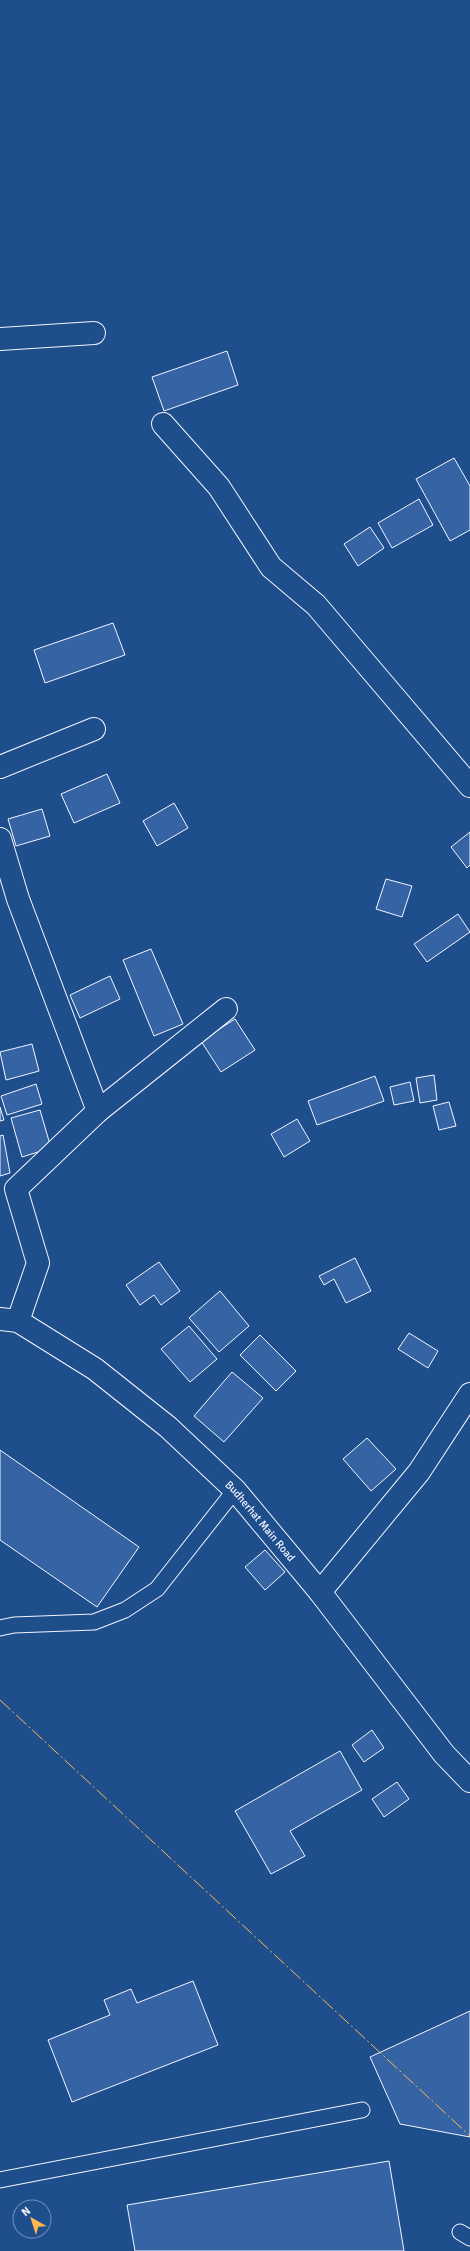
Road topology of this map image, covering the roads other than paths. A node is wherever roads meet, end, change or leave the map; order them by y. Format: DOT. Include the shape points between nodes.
graph roads {
  1 [pos="94,333"];
  2 [pos="0,338"];
  3 [pos="164,424"];
  4 [pos="94,729"];
  5 [pos="0,767"];
  6 [pos="470,786"];
  7 [pos="0,839"];
  8 [pos="226,1009"];
  9 [pos="98,1111"];
  10 [pos="9,1320"];
  11 [pos="470,1394"];
  12 [pos="235,1490"];
  13 [pos="320,1592"];
  14 [pos="0,1628"];
  15 [pos="469,1777"];
  16 [pos="362,2110"];
  17 [pos="0,2180"];
  1 -- 2 [label="street"];
  3 -- 6 [label="street" via="219,487 271,567 316,605"];
  4 -- 5 [label="street"];
  7 -- 9 [label="street" via="18,899"];
  8 -- 9 [label="street"];
  9 -- 10 [label="street" via="16,1190 38,1263"];
  10 -- 12 [label="street, Budherhat Main Road" via="95,1369 168,1426"];
  11 -- 13 [label="street" via="419,1472"];
  12 -- 13 [label="street, Budherhat Main Road"];
  12 -- 14 [label="lane" via="157,1589 124,1610 94,1622 14,1625"];
  13 -- 15 [label="street, Budherhat Main Road" via="444,1754"];
  16 -- 17 [label="lane"];
}
